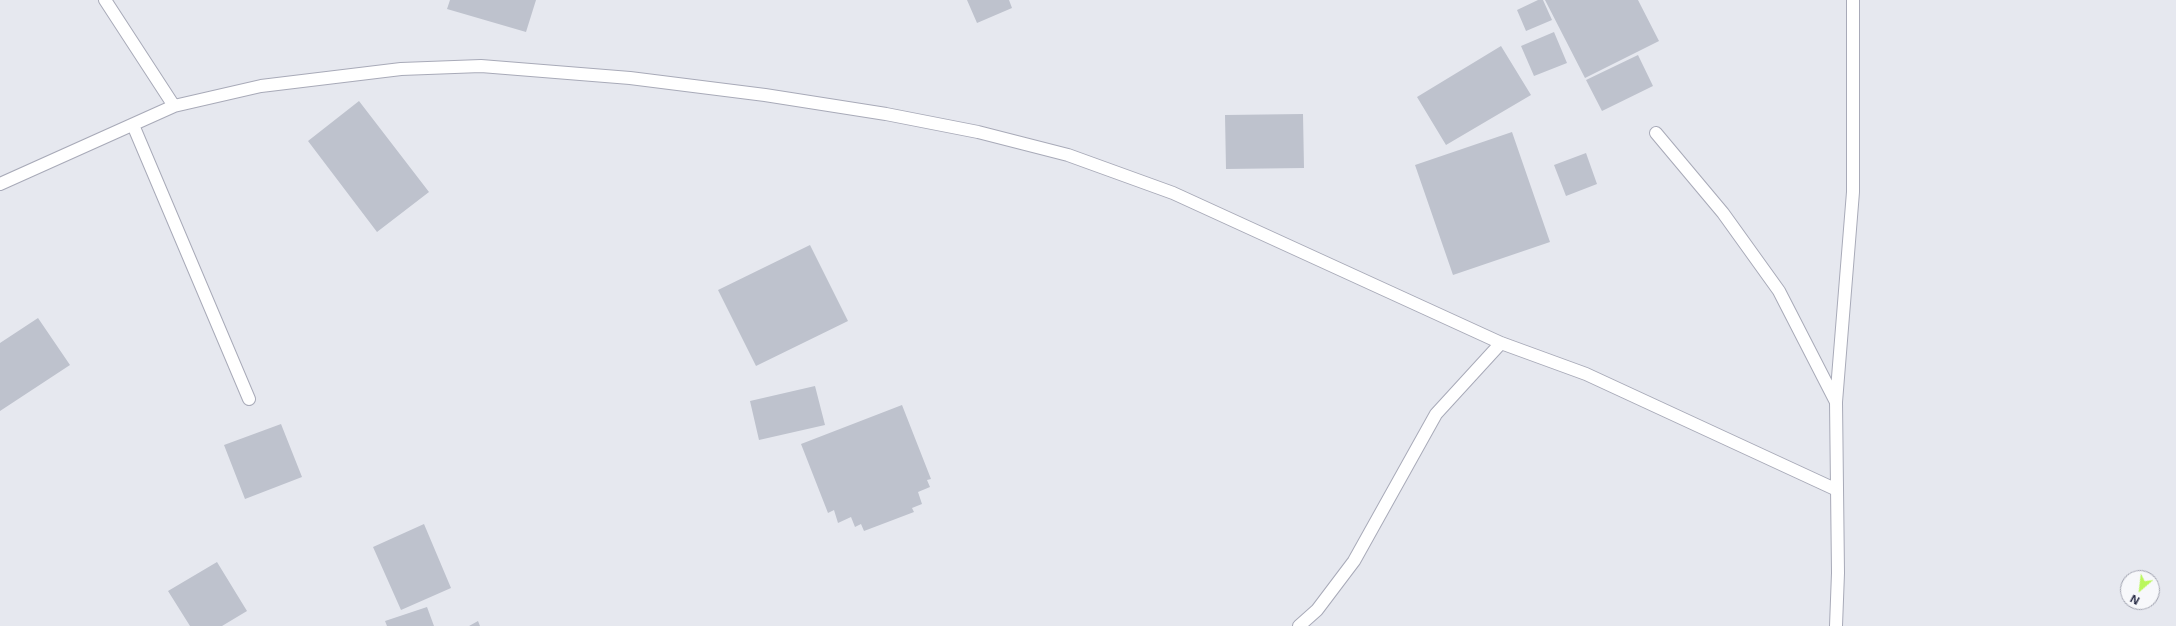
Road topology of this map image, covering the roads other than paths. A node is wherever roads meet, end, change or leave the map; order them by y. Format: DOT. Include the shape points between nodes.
graph roads {
  1 [pos="105,0"];
  2 [pos="1853,0"];
  3 [pos="174,106"];
  4 [pos="133,125"];
  5 [pos="1656,134"];
  6 [pos="0,184"];
  7 [pos="1501,343"];
  8 [pos="249,399"];
  9 [pos="1836,402"];
  10 [pos="1837,490"];
  11 [pos="1299,626"];
  12 [pos="1836,626"];
  1 -- 3 [label="street"];
  2 -- 9 [label="street" via="1853,192"];
  3 -- 4 [label="street"];
  3 -- 7 [label="street" via="261,86 401,69 481,66 630,78 886,114 978,132 1068,155 1173,193"];
  4 -- 6 [label="street"];
  4 -- 8 [label="street"];
  5 -- 9 [label="street" via="1723,213 1779,291"];
  7 -- 10 [label="street" via="1586,374"];
  7 -- 11 [label="street" via="1436,414 1354,561 1317,610"];
  9 -- 10 [label="street"];
  10 -- 12 [label="street"];
}
